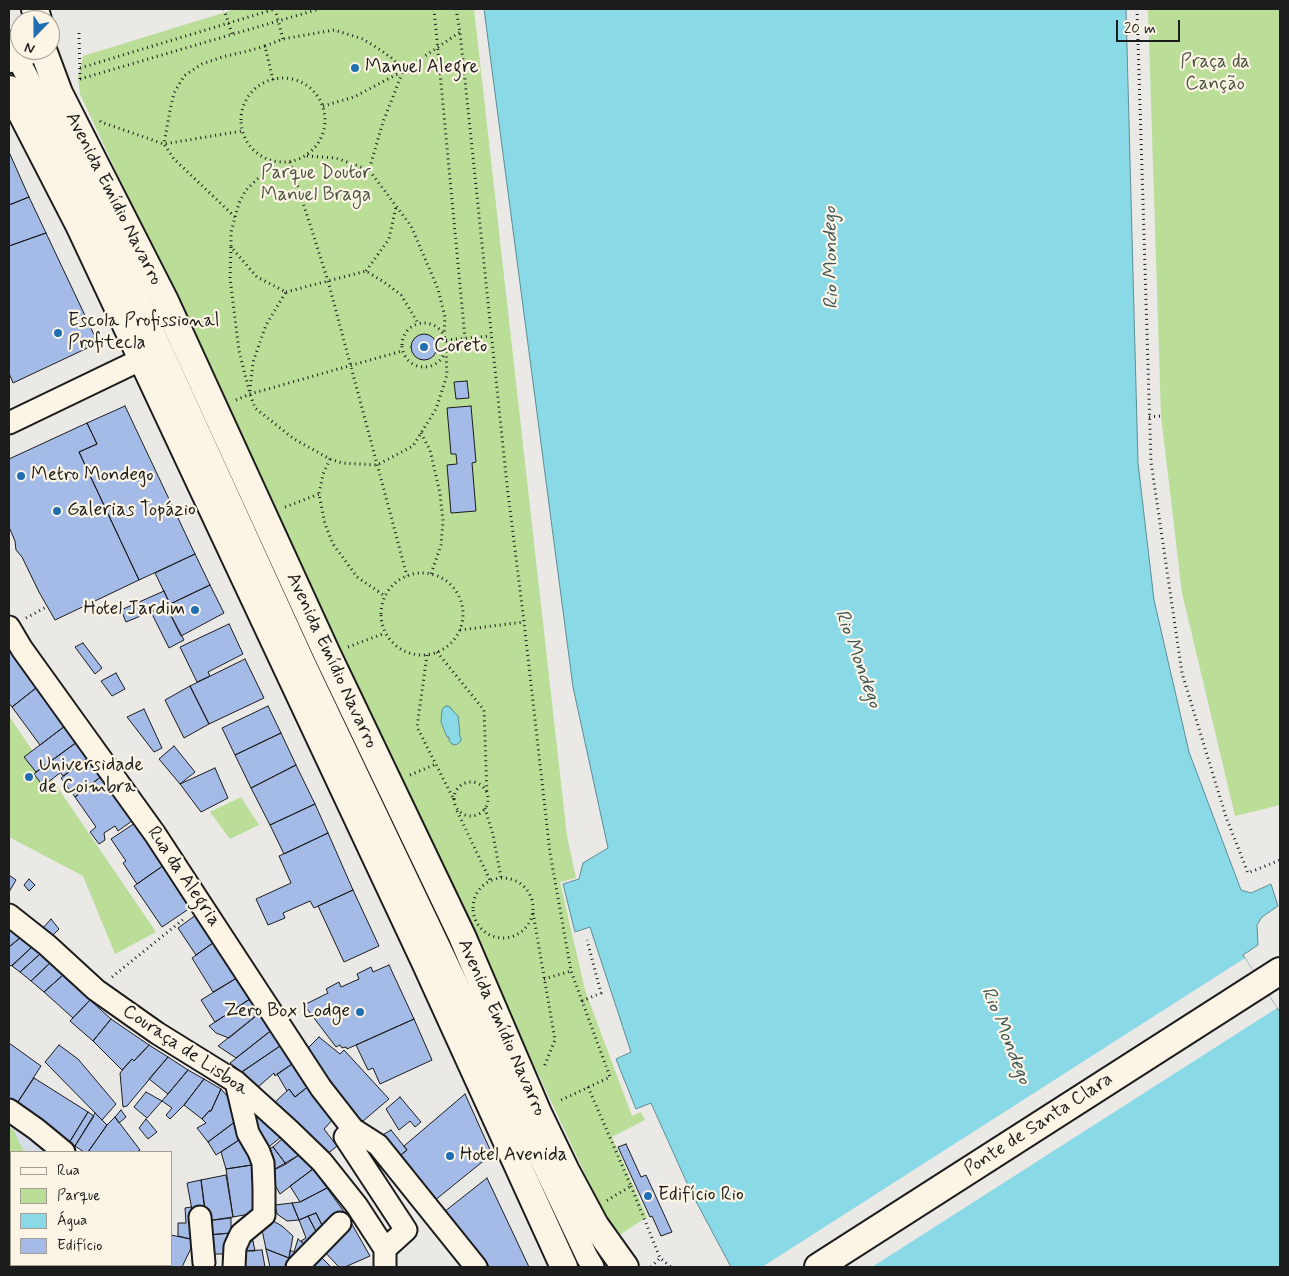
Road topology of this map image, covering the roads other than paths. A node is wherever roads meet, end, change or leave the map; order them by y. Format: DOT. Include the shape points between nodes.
graph roads {
  1 [pos="20,60"];
  2 [pos="47,60"];
  3 [pos="9,89"];
  4 [pos="142,359"];
  5 [pos="9,421"];
  6 [pos="9,627"];
  7 [pos="9,915"];
  8 [pos="1270,977"];
  9 [pos="236,1082"];
  10 [pos="9,1110"];
  11 [pos="36,1129"];
  12 [pos="353,1129"];
  13 [pos="42,1151"];
  14 [pos="63,1151"];
  15 [pos="200,1217"];
  16 [pos="340,1223"];
  17 [pos="385,1258"];
  18 [pos="234,1264"];
  19 [pos="200,1265"];
  20 [pos="297,1267"];
  21 [pos="476,1267"];
  22 [pos="564,1267"];
  23 [pos="593,1267"];
  24 [pos="625,1267"];
  25 [pos="818,1267"];
  1 -- 23 [label="street" via="144,311 305,664"];
  2 -- 24 [label="main road, Avenida Emídio Navarro" via="59,93 165,301 331,663 462,936 566,1171 595,1225"];
  3 -- 4 [label="main road" via="79,225"];
  4 -- 5 [label="street"];
  4 -- 22 [label="main road"];
  6 -- 12 [label="street, Rua da Alegria" via="155,834 321,1088"];
  7 -- 9 [label="street, Couraça de Lisboa" via="96,990"];
  8 -- 25 [label="main road, Ponte de Santa Clara"];
  9 -- 17 [label="street, Couraça de Lisboa" via="322,1162 358,1206"];
  9 -- 18 [label="street" via="248,1133 263,1163 264,1215 241,1234 235,1248"];
  10 -- 11 [label="street"];
  11 -- 13 [label="street"];
  11 -- 14 [label="street"];
  12 -- 17 [label="street" via="345,1137 406,1230"];
  12 -- 21 [label="street, Rua da Alegria" via="378,1145"];
  15 -- 19 [label="street"];
  16 -- 20 [label="street"];
  18 -- 19 [label="street"];
}
